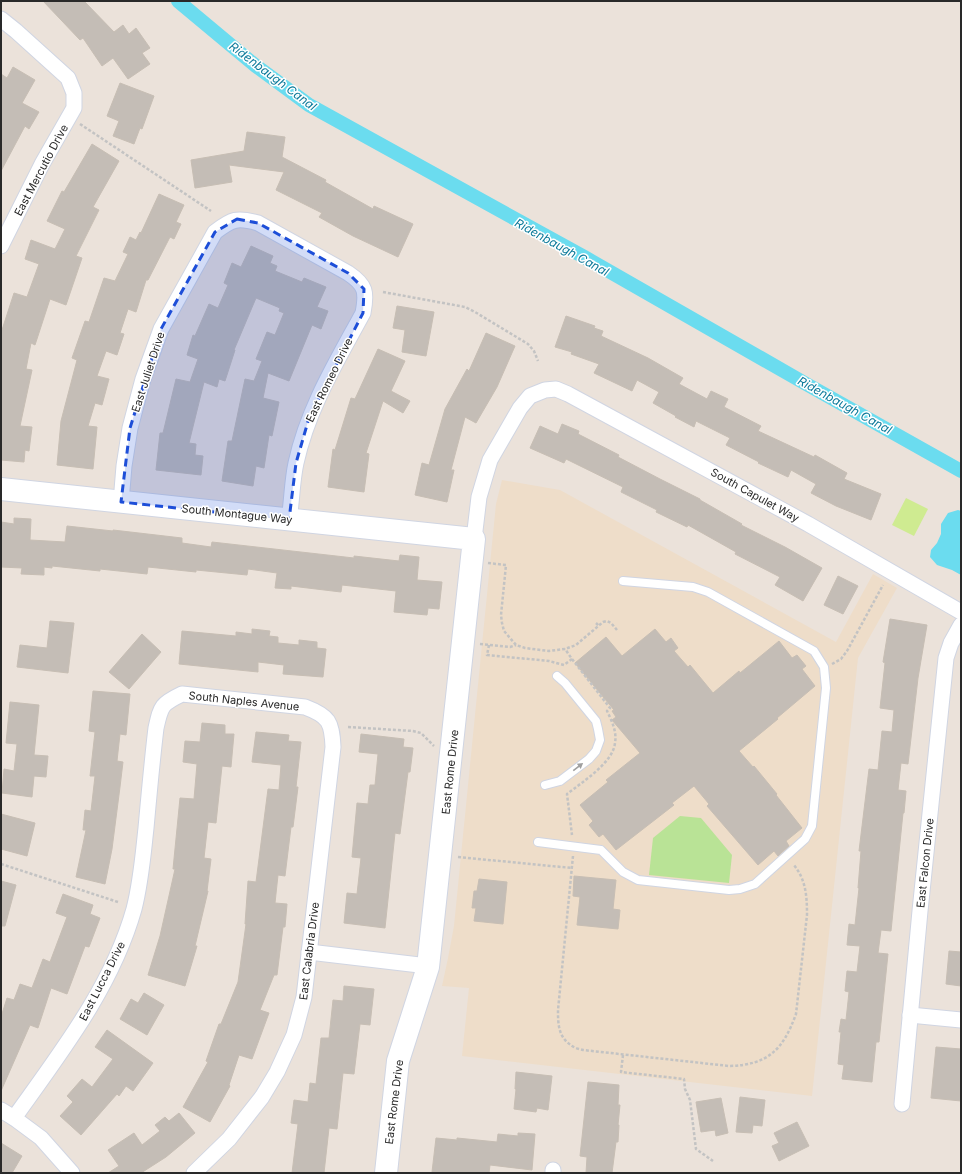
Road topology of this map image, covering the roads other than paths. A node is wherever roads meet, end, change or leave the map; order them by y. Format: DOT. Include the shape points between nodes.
graph roads {
  1 [pos="1,19"];
  2 [pos="237,219"];
  3 [pos="1,246"];
  4 [pos="545,390"];
  5 [pos="1,490"];
  6 [pos="121,502"];
  7 [pos="289,520"];
  8 [pos="474,539"];
  9 [pos="623,581"];
  10 [pos="961,612"];
  11 [pos="961,625"];
  12 [pos="557,676"];
  13 [pos="161,707"];
  14 [pos="327,719"];
  15 [pos="545,785"];
  16 [pos="538,842"];
  17 [pos="309,952"];
  18 [pos="428,966"];
  19 [pos="910,1015"];
  20 [pos="961,1020"];
  21 [pos="902,1104"];
  22 [pos="7,1114"];
  23 [pos="72,1173"];
  24 [pos="194,1173"];
  25 [pos="386,1173"];
  1 -- 3 [label="street, East Mercutio Drive" via="68,78 74,93 74,108 42,164"];
  2 -- 6 [label="street, East Juliet Drive" via="215,232 161,329 143,379 130,428"];
  2 -- 7 [label="street, East Romeo Drive" via="258,223 348,273 358,280 364,289 363,313 328,376 309,418 296,463"];
  4 -- 8 [label="street, East Rome Drive" via="530,396 520,408 490,460 479,497"];
  4 -- 10 [label="street, South Capulet Way" via="556,389 568,394 808,524"];
  5 -- 6 [label="street, South Montague Way"];
  6 -- 7 [label="street, South Montague Way"];
  7 -- 8 [label="street, South Montague Way"];
  8 -- 18 [label="street, East Rome Drive"];
  9 -- 16 [label="lane" via="693,587 708,592 814,651 824,667 826,688 812,826 805,839 755,884 730,890 638,880 623,872 601,850"];
  11 -- 19 [label="street, East Falcon Drive" via="946,658"];
  15 -- 12 [label="lane, one-way" via="560,781 589,759 596,751 600,740 596,721"];
  13 -- 14 [label="street, South Naples Avenue" via="182,694 305,708"];
  13 -- 22 [label="street, East Lucca Drive" via="156,728 142,866 127,932 87,1012"];
  14 -- 17 [label="street, East Calabria Drive" via="332,732 333,746"];
  17 -- 18 [label="street"];
  17 -- 24 [label="street, East Calabria Drive" via="304,997 294,1035 277,1072 262,1097 229,1139"];
  18 -- 25 [label="street, East Rome Drive" via="398,1061"];
  19 -- 20 [label="street"];
  19 -- 21 [label="street, East Falcon Drive"];
  22 -- 23 [label="street" via="41,1138"];
}
